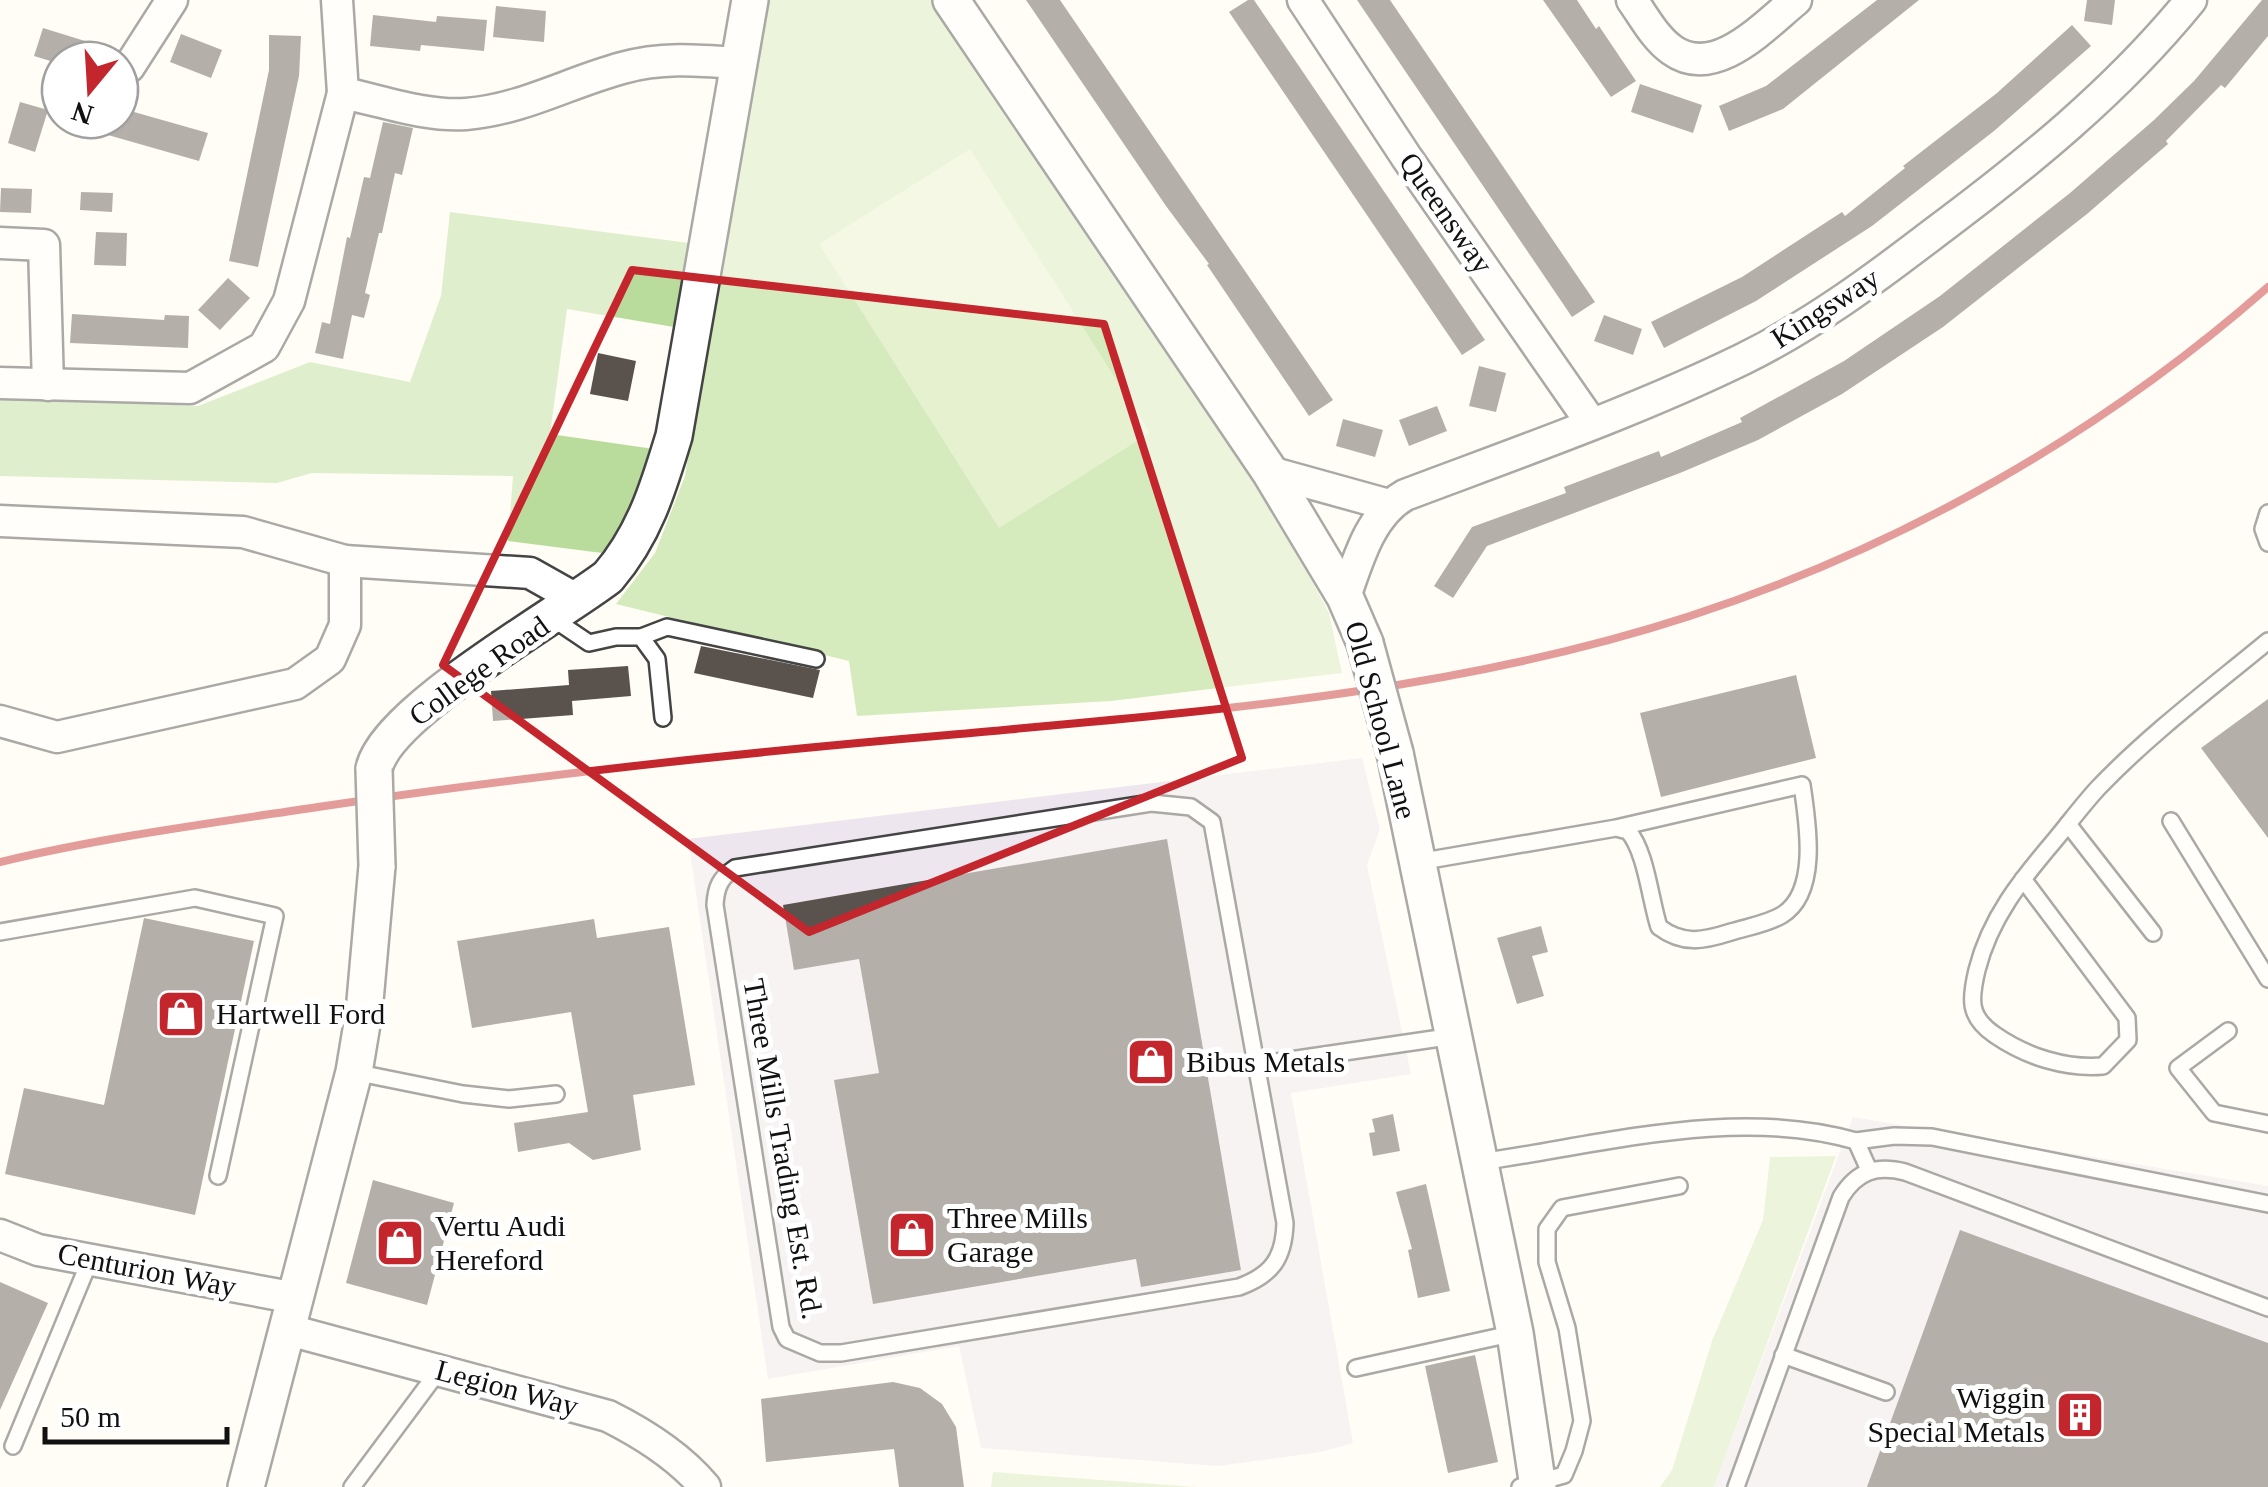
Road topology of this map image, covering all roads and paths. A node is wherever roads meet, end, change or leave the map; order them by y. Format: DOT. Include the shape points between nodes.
graph roads {
  1 [pos="172,0"];
  2 [pos="337,0"];
  3 [pos="750,0"];
  4 [pos="951,0"];
  5 [pos="1303,0"];
  6 [pos="1632,0"];
  7 [pos="1796,0"];
  8 [pos="2191,0"];
  9 [pos="140,50"];
  10 [pos="737,64"];
  11 [pos="343,93"];
  12 [pos="0,243"];
  13 [pos="0,384"];
  14 [pos="48,386"];
  15 [pos="1592,424"];
  16 [pos="1270,472"];
  17 [pos="1389,504"];
  18 [pos="2268,513"];
  19 [pos="0,521"];
  20 [pos="2268,543"];
  21 [pos="345,561"];
  22 [pos="1345,597"];
  23 [pos="565,609"];
  24 [pos="642,637"];
  25 [pos="2268,641"];
  26 [pos="816,659"];
  27 [pos="663,718"];
  28 [pos="0,721"];
  29 [pos="2171,821"];
  30 [pos="2068,824"];
  31 [pos="1616,828"];
  32 [pos="1418,862"];
  33 [pos="2023,879"];
  34 [pos="0,932"];
  35 [pos="2154,934"];
  36 [pos="2268,979"];
  37 [pos="2228,1031"];
  38 [pos="1454,1036"];
  39 [pos="1256,1064"];
  40 [pos="354,1072"];
  41 [pos="556,1094"];
  42 [pos="2268,1124"];
  43 [pos="1856,1142"];
  44 [pos="1480,1162"];
  45 [pos="1869,1170"];
  46 [pos="218,1176"];
  47 [pos="1679,1186"];
  48 [pos="2268,1204"];
  49 [pos="0,1235"];
  50 [pos="90,1260"];
  51 [pos="2268,1308"];
  52 [pos="292,1314"];
  53 [pos="1515,1334"];
  54 [pos="1782,1355"];
  55 [pos="1356,1368"];
  56 [pos="440,1369"];
  57 [pos="1886,1392"];
  58 [pos="12,1446"];
  59 [pos="1531,1486"];
  60 [pos="246,1487"];
  61 [pos="352,1487"];
  62 [pos="705,1487"];
  63 [pos="1736,1487"];
  1 -- 9 [label="street"];
  2 -- 11 [label="street"];
  3 -- 10 [label="street, College Road"];
  4 -- 16 [label="street, Old School Lane"];
  5 -- 15 [label="street, Queensway"];
  6 -- 7 [label="street" via="1662,42 1696,58 1719,57"];
  8 -- 15 [label="street, Kingsway" via="2066,129 1878,276 1746,358"];
  10 -- 11 [label="street" via="653,61 526,104 461,114"];
  10 -- 23 [label="street, College Road" via="669,453 654,502 630,552"];
  11 -- 14 [label="street" via="289,300 264,347 190,388"];
  12 -- 14 [label="street" via="44,245"];
  13 -- 14 [label="street"];
  15 -- 17 [label="street, Kingsway"];
  16 -- 17 [label="street"];
  16 -- 22 [label="street, Old School Lane"];
  17 -- 22 [label="street"];
  18 -- 20 [label="lane"];
  19 -- 21 [label="street" via="243,532"];
  21 -- 23 [label="street" via="530,572"];
  21 -- 28 [label="street" via="345,624 330,660 295,684 58,737"];
  22 -- 32 [label="street, Old School Lane, bridge" via="1396,753"];
  23 -- 24 [label="lane" via="590,643"];
  23 -- 40 [label="street, College Road, bridge" via="434,699 383,747 374,769 377,866"];
  24 -- 26 [label="lane" via="666,627"];
  24 -- 27 [label="lane" via="657,659"];
  25 -- 30 [label="lane" via="2167,724"];
  29 -- 36 [label="lane"];
  30 -- 33 [label="lane"];
  30 -- 35 [label="lane"];
  31 -- 31 [label="lane" via="1628,831 1642,855 1658,927 1700,942 1791,908 1810,849 1802,784"];
  31 -- 32 [label="lane"];
  32 -- 38 [label="street, Old School Lane"];
  33 -- 33 [label="lane" via="2000,909 1980,957 1970,997 1974,1017 2014,1048 2076,1068 2103,1066 2128,1040 2127,1018"];
  34 -- 46 [label="lane" via="195,898 275,916"];
  37 -- 42 [label="lane" via="2178,1068 2214,1113"];
  38 -- 39 [label="lane"];
  38 -- 44 [label="street, Old School Lane"];
  39 -- 39 [label="lane, Three Mills Trading Est. Rd." via="1285,1224 1278,1260 1257,1281 820,1353 787,1340 781,1327 716,889 736,868 1151,803 1190,808 1212,822"];
  40 -- 41 [label="lane" via="509,1100"];
  40 -- 52 [label="street, College Road"];
  43 -- 44 [label="lane" via="1768,1126 1671,1133"];
  43 -- 45 [label="lane"];
  43 -- 48 [label="lane" via="1932,1137"];
  44 -- 53 [label="street, Old School Lane"];
  45 -- 51 [label="lane" via="1905,1172"];
  45 -- 54 [label="lane" via="1841,1197"];
  47 -- 59 [label="lane" via="1562,1208 1547,1229 1547,1262 1568,1328 1582,1421 1564,1475"];
  49 -- 50 [label="street, Centurion Way"];
  50 -- 52 [label="street, Centurion Way"];
  50 -- 58 [label="lane"];
  52 -- 56 [label="street, Legion Way"];
  52 -- 60 [label="street, College Road"];
  53 -- 55 [label="lane"];
  53 -- 59 [label="street, Old School Lane"];
  54 -- 57 [label="lane"];
  54 -- 63 [label="lane"];
  56 -- 61 [label="lane"];
  56 -- 62 [label="street, Legion Way" via="608,1416 643,1433"];
}
